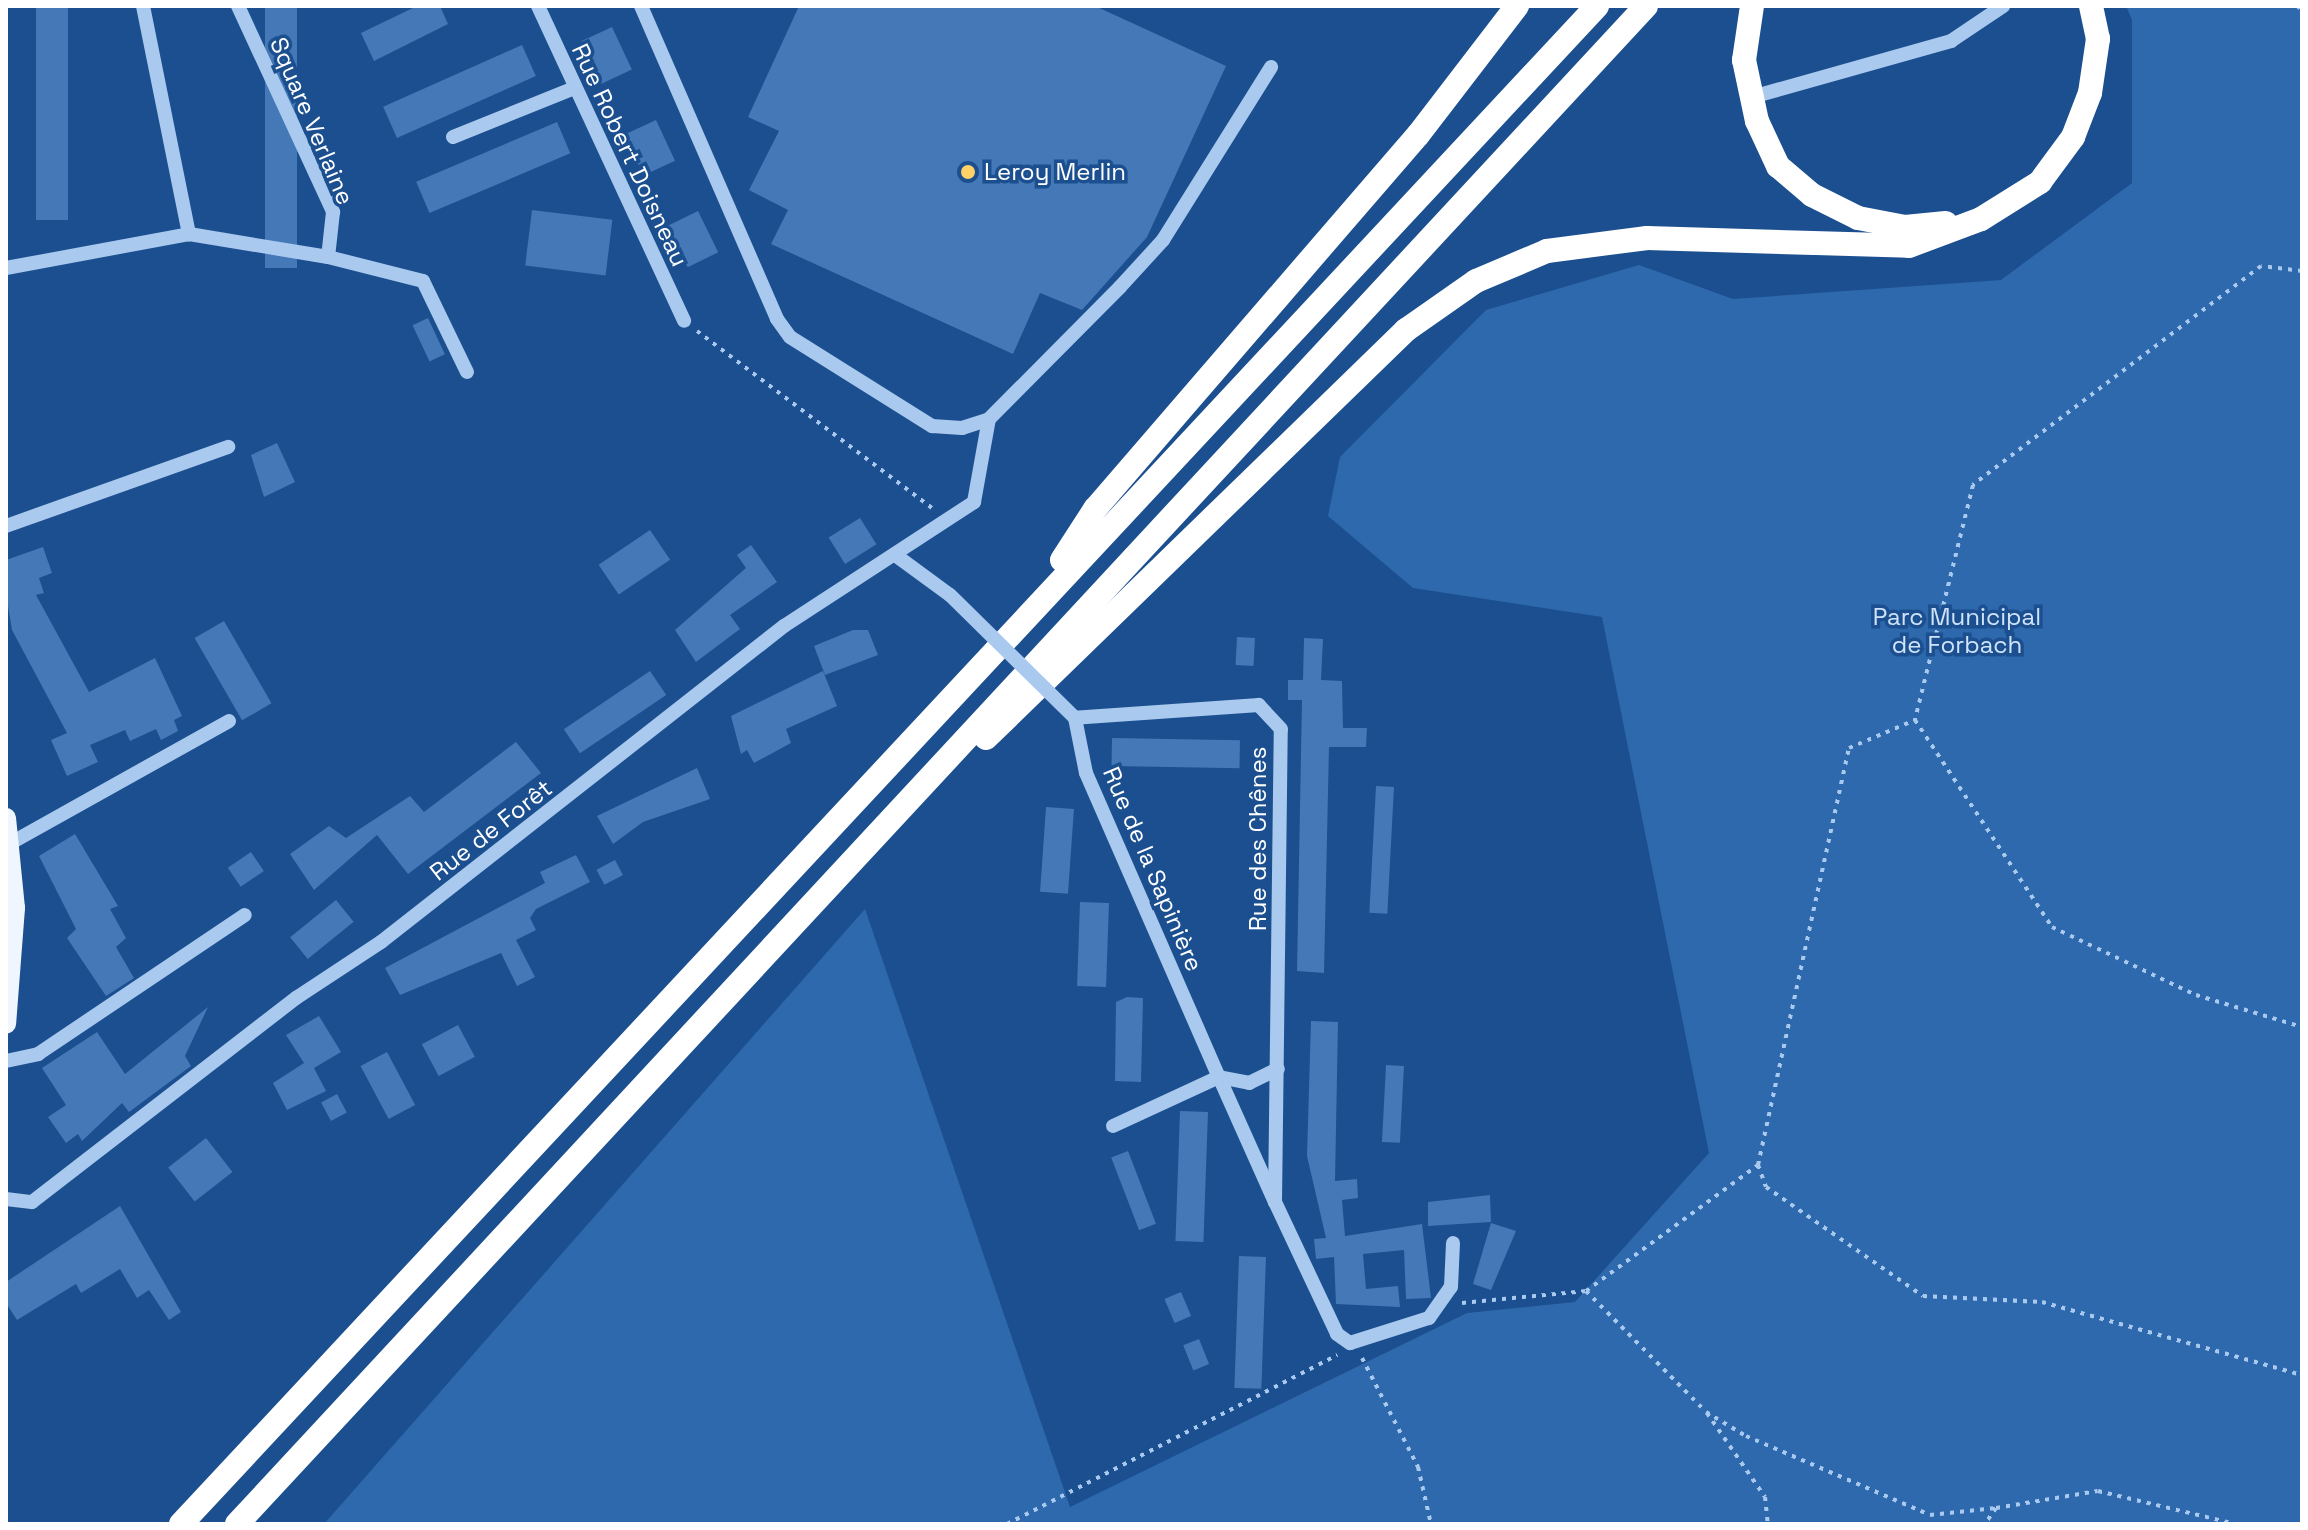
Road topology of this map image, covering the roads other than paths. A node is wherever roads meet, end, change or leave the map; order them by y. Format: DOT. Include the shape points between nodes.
graph roads {
  1 [pos="143,6"];
  2 [pos="238,6"];
  3 [pos="538,6"];
  4 [pos="641,6"];
  5 [pos="1517,6"];
  6 [pos="1597,6"];
  7 [pos="1646,6"];
  8 [pos="1752,6"];
  9 [pos="2003,6"];
  10 [pos="2091,6"];
  11 [pos="1271,67"];
  12 [pos="574,88"];
  13 [pos="1752,97"];
  14 [pos="453,137"];
  15 [pos="1981,219"];
  16 [pos="189,234"];
  17 [pos="328,257"];
  18 [pos="6,268"];
  19 [pos="684,321"];
  20 [pos="467,372"];
  21 [pos="989,419"];
  22 [pos="228,447"];
  23 [pos="6,526"];
  24 [pos="898,557"];
  25 [pos="1021,621"];
  26 [pos="1075,718"];
  27 [pos="229,721"];
  28 [pos="921,792"];
  29 [pos="6,818"];
  30 [pos="9,844"];
  31 [pos="245,915"];
  32 [pos="6,1024"];
  33 [pos="6,1061"];
  34 [pos="1278,1069"];
  35 [pos="1219,1077"];
  36 [pos="1113,1126"];
  37 [pos="6,1199"];
  38 [pos="1275,1202"];
  39 [pos="1453,1243"];
  40 [pos="181,1524"];
  41 [pos="237,1524"];
  1 -- 16 [label="street"];
  2 -- 17 [label="street, Square Verlaine" via="333,212"];
  3 -- 12 [label="street, Rue Robert Doisneau"];
  4 -- 21 [label="street" via="790,337 932,426 962,428"];
  5 -- 25 [label="highway" via="1418,135 1095,509"];
  6 -- 25 [label="highway"];
  7 -- 28 [label="highway" via="1296,376"];
  8 -- 13 [label="highway" via="1744,60"];
  9 -- 13 [label="street" via="1951,41"];
  10 -- 15 [label="highway" via="2098,39 2090,93 2073,137 2040,182"];
  11 -- 21 [label="street" via="1163,240"];
  12 -- 14 [label="street"];
  12 -- 19 [label="street, Rue Robert Doisneau"];
  13 -- 15 [label="highway" via="1778,166 1812,195 1858,218 1905,227"];
  15 -- 28 [label="highway" via="1909,246 1647,238 1547,251 1476,281 1406,330 1024,707"];
  16 -- 17 [label="street"];
  16 -- 18 [label="street"];
  17 -- 20 [label="street" via="423,281"];
  21 -- 24 [label="street, Rue de Forêt" via="985,471 974,502"];
  22 -- 23 [label="street"];
  24 -- 26 [label="street, bridge" via="950,595"];
  24 -- 37 [label="street, Rue de Forêt" via="784,626 381,942 296,998 32,1202"];
  25 -- 40 [label="highway"];
  26 -- 34 [label="street, Rue des Chênes" via="1259,705 1281,729"];
  26 -- 35 [label="street, Rue de la Sapinière" via="1086,773"];
  27 -- 30 [label="street"];
  28 -- 41 [label="highway"];
  29 -- 30 [label="main road"];
  30 -- 32 [label="main road" via="15,908"];
  31 -- 33 [label="street" via="38,1054"];
  34 -- 35 [label="street" via="1249,1083"];
  34 -- 38 [label="street, Rue des Chênes"];
  35 -- 36 [label="street"];
  35 -- 38 [label="street, Rue de la Sapinière"];
  38 -- 39 [label="street, Rue de la Sapinière" via="1337,1334 1350,1343 1429,1318 1451,1287"];
}
